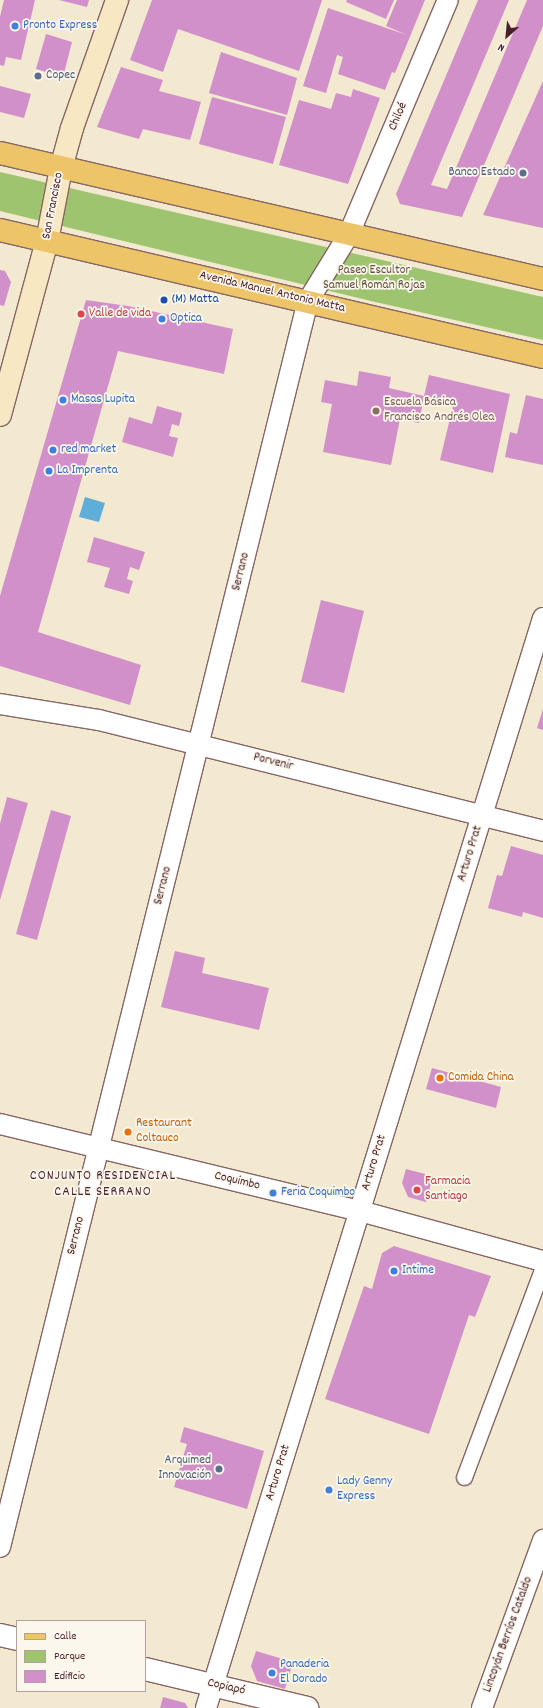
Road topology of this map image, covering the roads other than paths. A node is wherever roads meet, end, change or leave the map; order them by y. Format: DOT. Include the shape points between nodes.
graph roads {
  1 [pos="117,0"];
  2 [pos="448,0"];
  3 [pos="0,153"];
  4 [pos="61,168"];
  5 [pos="0,230"];
  6 [pos="349,234"];
  7 [pos="47,241"];
  8 [pos="543,279"];
  9 [pos="308,302"];
  10 [pos="543,357"];
  11 [pos="0,415"];
  12 [pos="543,618"];
  13 [pos="0,704"];
  14 [pos="199,744"];
  15 [pos="482,816"];
  16 [pos="543,831"];
  17 [pos="0,1124"];
  18 [pos="99,1149"];
  19 [pos="360,1211"];
  20 [pos="543,1261"];
  21 [pos="543,1267"];
  22 [pos="464,1477"];
  23 [pos="543,1540"];
  24 [pos="0,1547"];
  25 [pos="0,1635"];
  26 [pos="16,1639"];
  27 [pos="146,1669"];
  28 [pos="213,1685"];
  29 [pos="206,1708"];
  30 [pos="307,1708"];
  31 [pos="482,1708"];
  1 -- 4 [label="main road, San Francisco" via="87,83"];
  2 -- 6 [label="street, Chiloé"];
  3 -- 4 [label="main road"];
  4 -- 6 [label="main road"];
  4 -- 7 [label="main road, San Francisco"];
  5 -- 7 [label="main road, Avenida Manuel Antonio Matta"];
  6 -- 8 [label="main road"];
  6 -- 9 [label="street, Serrano"];
  7 -- 9 [label="main road, Avenida Manuel Antonio Matta"];
  7 -- 11 [label="main road, San Francisco"];
  9 -- 10 [label="main road, Avenida Manuel Antonio Matta"];
  9 -- 14 [label="street, Serrano"];
  12 -- 15 [label="street, Arturo Prat"];
  13 -- 14 [label="street, Porvenir" via="99,720"];
  14 -- 15 [label="street, Porvenir"];
  14 -- 18 [label="street, Serrano"];
  15 -- 16 [label="street, Porvenir"];
  15 -- 19 [label="street, Arturo Prat"];
  17 -- 18 [label="street, Coquimbo"];
  18 -- 19 [label="street, Coquimbo"];
  18 -- 24 [label="street, Serrano"];
  19 -- 20 [label="street, Coquimbo"];
  19 -- 28 [label="street, Arturo Prat"];
  21 -- 22 [label="street"];
  23 -- 31 [label="street, Lincoyán Berríos Cataldo"];
  25 -- 26 [label="street"];
  27 -- 28 [label="street, Copiapó"];
  28 -- 29 [label="street, Arturo Prat"];
  28 -- 30 [label="street, Copiapó"];
}
